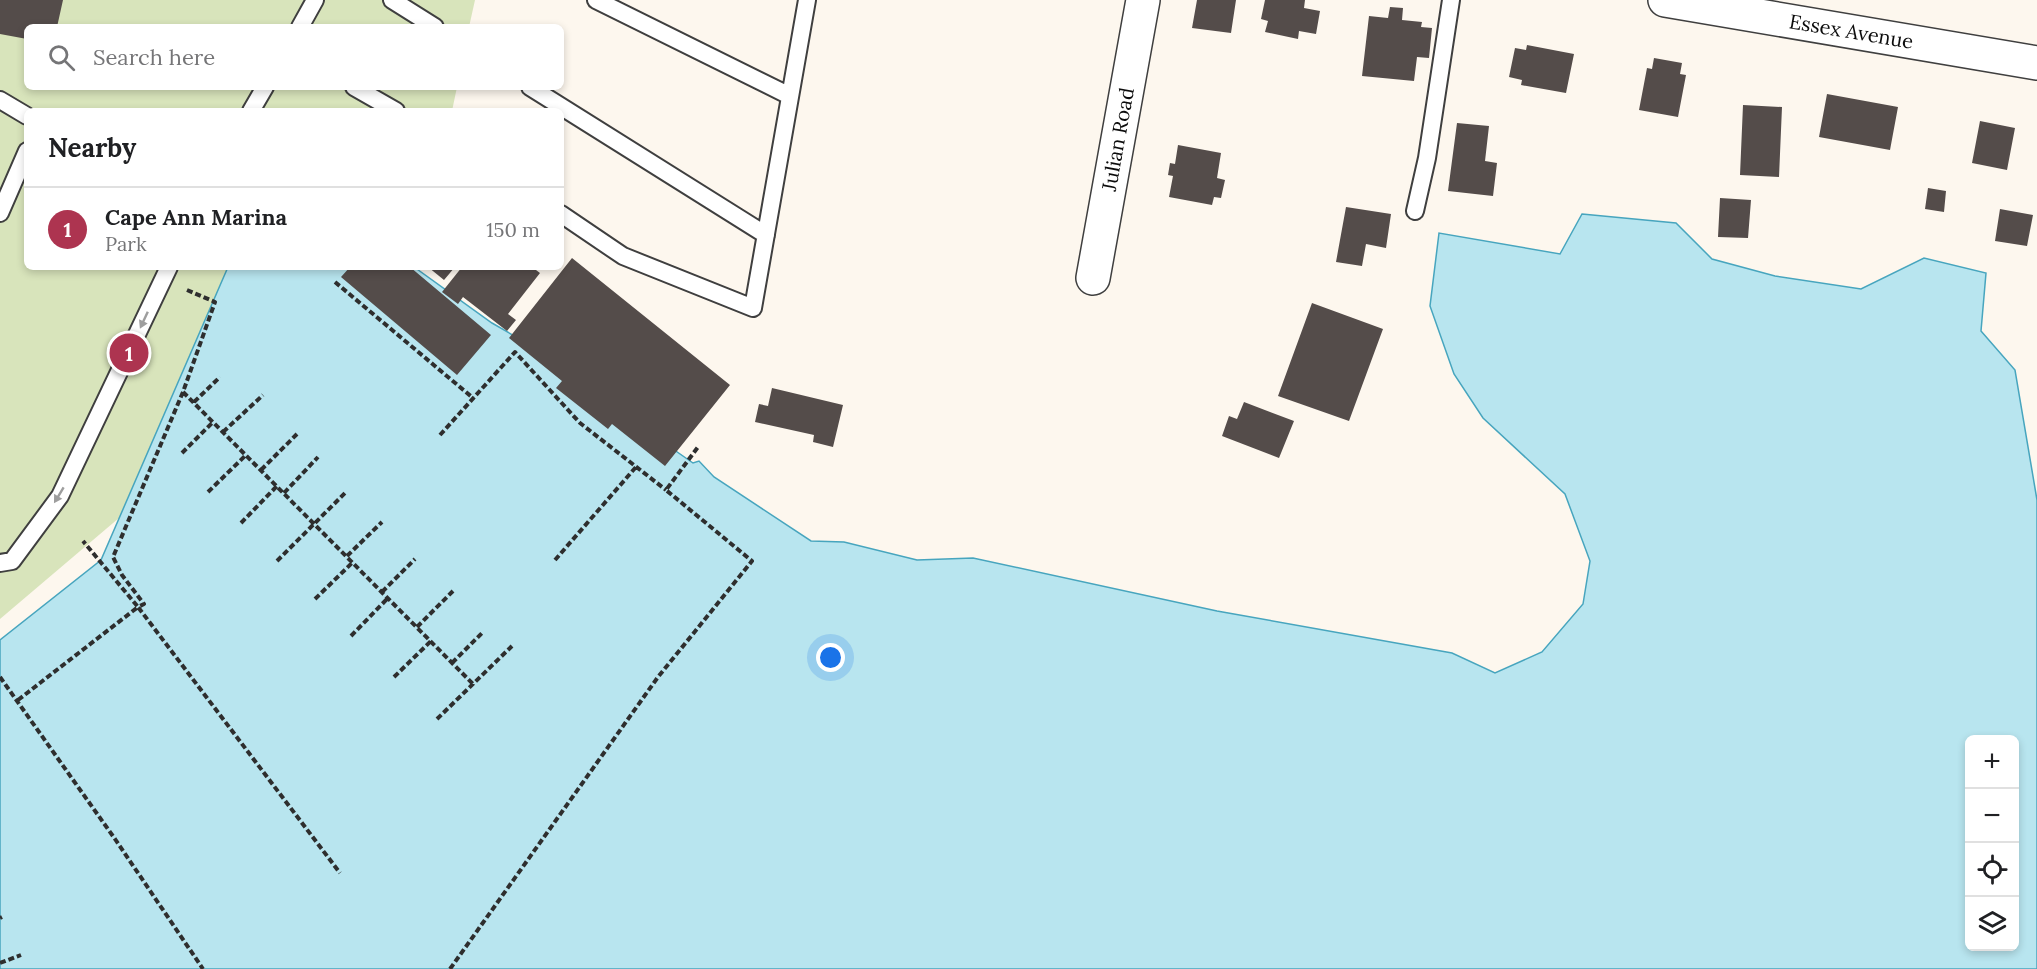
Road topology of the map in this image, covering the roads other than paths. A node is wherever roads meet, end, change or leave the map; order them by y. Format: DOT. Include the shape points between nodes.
graph roads {
  1 [pos="315,0"];
  2 [pos="392,0"];
  3 [pos="596,0"];
  4 [pos="807,0"];
  5 [pos="1143,0"];
  6 [pos="1451,0"];
  7 [pos="1665,0"];
  8 [pos="302,24"];
  9 [pos="430,24"];
  10 [pos="2037,63"];
  11 [pos="262,90"];
  12 [pos="359,90"];
  13 [pos="535,90"];
  14 [pos="790,96"];
  15 [pos="0,100"];
  16 [pos="253,108"];
  17 [pos="391,108"];
  18 [pos="564,108"];
  19 [pos="564,108"];
  20 [pos="24,114"];
  21 [pos="24,158"];
  22 [pos="1,209"];
  23 [pos="1415,211"];
  24 [pos="564,216"];
  25 [pos="766,234"];
  26 [pos="168,270"];
  27 [pos="1093,278"];
  28 [pos="0,563"];
  1 -- 8 [label="lane"];
  2 -- 9 [label="lane"];
  3 -- 14 [label="lane"];
  4 -- 14 [label="lane"];
  5 -- 27 [label="street, Julian Road"];
  6 -- 23 [label="lane"];
  7 -- 10 [label="street, Essex Avenue"];
  11 -- 16 [label="lane"];
  12 -- 17 [label="lane"];
  13 -- 19 [label="lane"];
  14 -- 25 [label="lane"];
  15 -- 20 [label="lane"];
  18 -- 25 [label="lane"];
  21 -- 22 [label="lane"];
  24 -- 25 [label="lane" via="623,256 753,308"];
  26 -- 28 [label="lane, one-way" via="60,496 12,561"];
}
